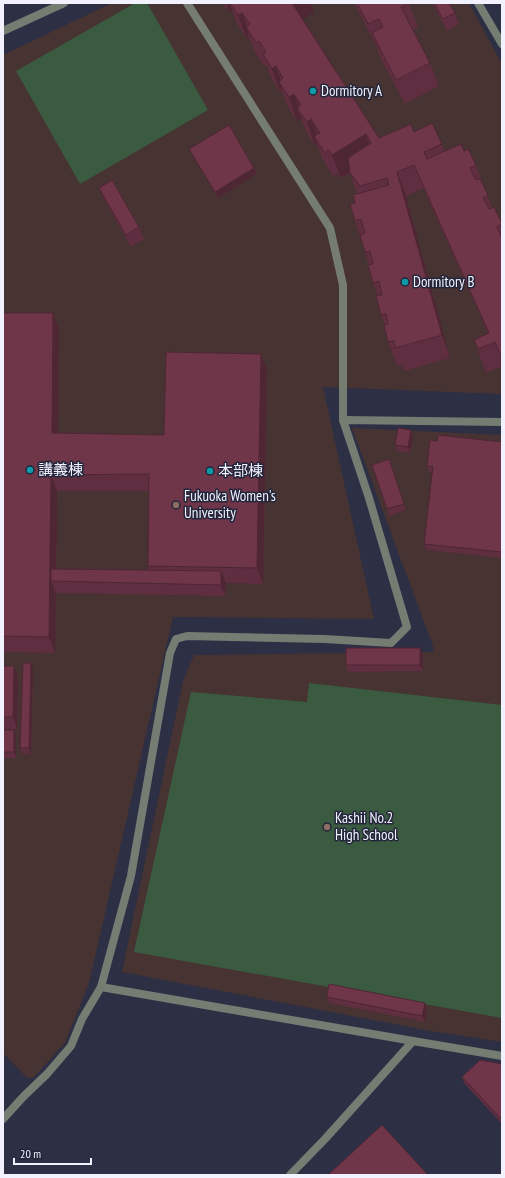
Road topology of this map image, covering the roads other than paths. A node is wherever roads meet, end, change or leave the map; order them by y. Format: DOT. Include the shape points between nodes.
graph roads {
  1 [pos="64,3"];
  2 [pos="187,3"];
  3 [pos="478,3"];
  4 [pos="3,31"];
  5 [pos="502,44"];
  6 [pos="343,420"];
  7 [pos="502,422"];
  8 [pos="101,987"];
  9 [pos="413,1042"];
  10 [pos="502,1056"];
  11 [pos="3,1119"];
  12 [pos="290,1175"];
  1 -- 4 [label="street"];
  2 -- 6 [label="street" via="330,228 343,285"];
  3 -- 5 [label="street"];
  6 -- 7 [label="street"];
  6 -- 8 [label="street" via="407,627 391,643 325,638 187,636 176,639 170,653 131,876"];
  8 -- 9 [label="street"];
  8 -- 11 [label="street" via="82,1019 71,1046"];
  9 -- 10 [label="street"];
  9 -- 12 [label="street"];
}
